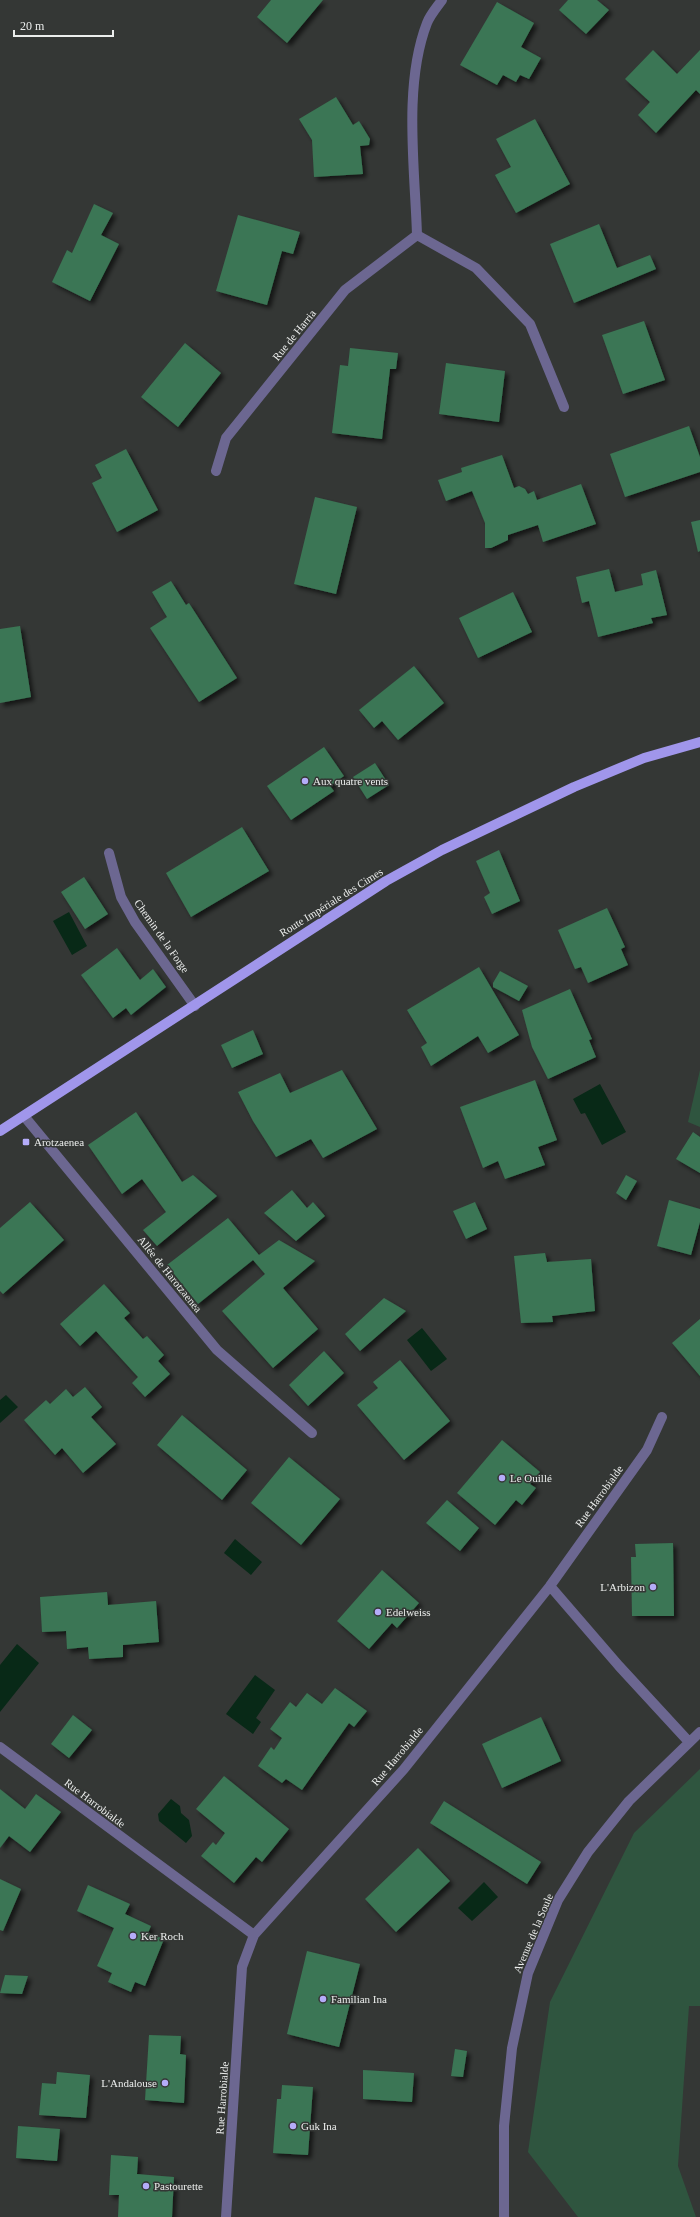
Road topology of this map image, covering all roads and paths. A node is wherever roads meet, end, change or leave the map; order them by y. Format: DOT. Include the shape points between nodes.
graph roads {
  1 [pos="442,0"];
  2 [pos="417,235"];
  3 [pos="564,407"];
  4 [pos="216,471"];
  5 [pos="700,742"];
  6 [pos="109,853"];
  7 [pos="195,1006"];
  8 [pos="24,1116"];
  9 [pos="0,1131"];
  10 [pos="662,1417"];
  11 [pos="312,1433"];
  12 [pos="550,1586"];
  13 [pos="700,1732"];
  14 [pos="689,1742"];
  15 [pos="0,1747"];
  16 [pos="254,1935"];
  17 [pos="226,2217"];
  18 [pos="504,2217"];
  1 -- 2 [label="street" via="428,22 416,61 412,97"];
  2 -- 3 [label="street" via="476,268 530,324"];
  2 -- 4 [label="street, Rue de Harria" via="345,290 226,438"];
  5 -- 7 [label="main road, Route Impériale des Cimes" via="644,758 574,787 442,850 386,881"];
  6 -- 7 [label="street, Chemin de la Forge" via="121,897 135,922"];
  7 -- 8 [label="main road, Route Impériale des Cimes"];
  8 -- 9 [label="main road, Route Impériale des Cimes"];
  8 -- 11 [label="street, Allée de Harotzaenea" via="217,1350"];
  10 -- 12 [label="street, Rue Harrobialde" via="647,1450"];
  12 -- 14 [label="street"];
  12 -- 16 [label="street, Rue Harrobialde" via="404,1769"];
  13 -- 14 [label="street, Avenue de la Soule"];
  14 -- 18 [label="street, Avenue de la Soule" via="629,1801 588,1852 558,1900 528,1973 512,2048 504,2126"];
  15 -- 16 [label="street, Rue Harrobialde"];
  16 -- 17 [label="street, Rue Harrobialde" via="242,1967"];
}
